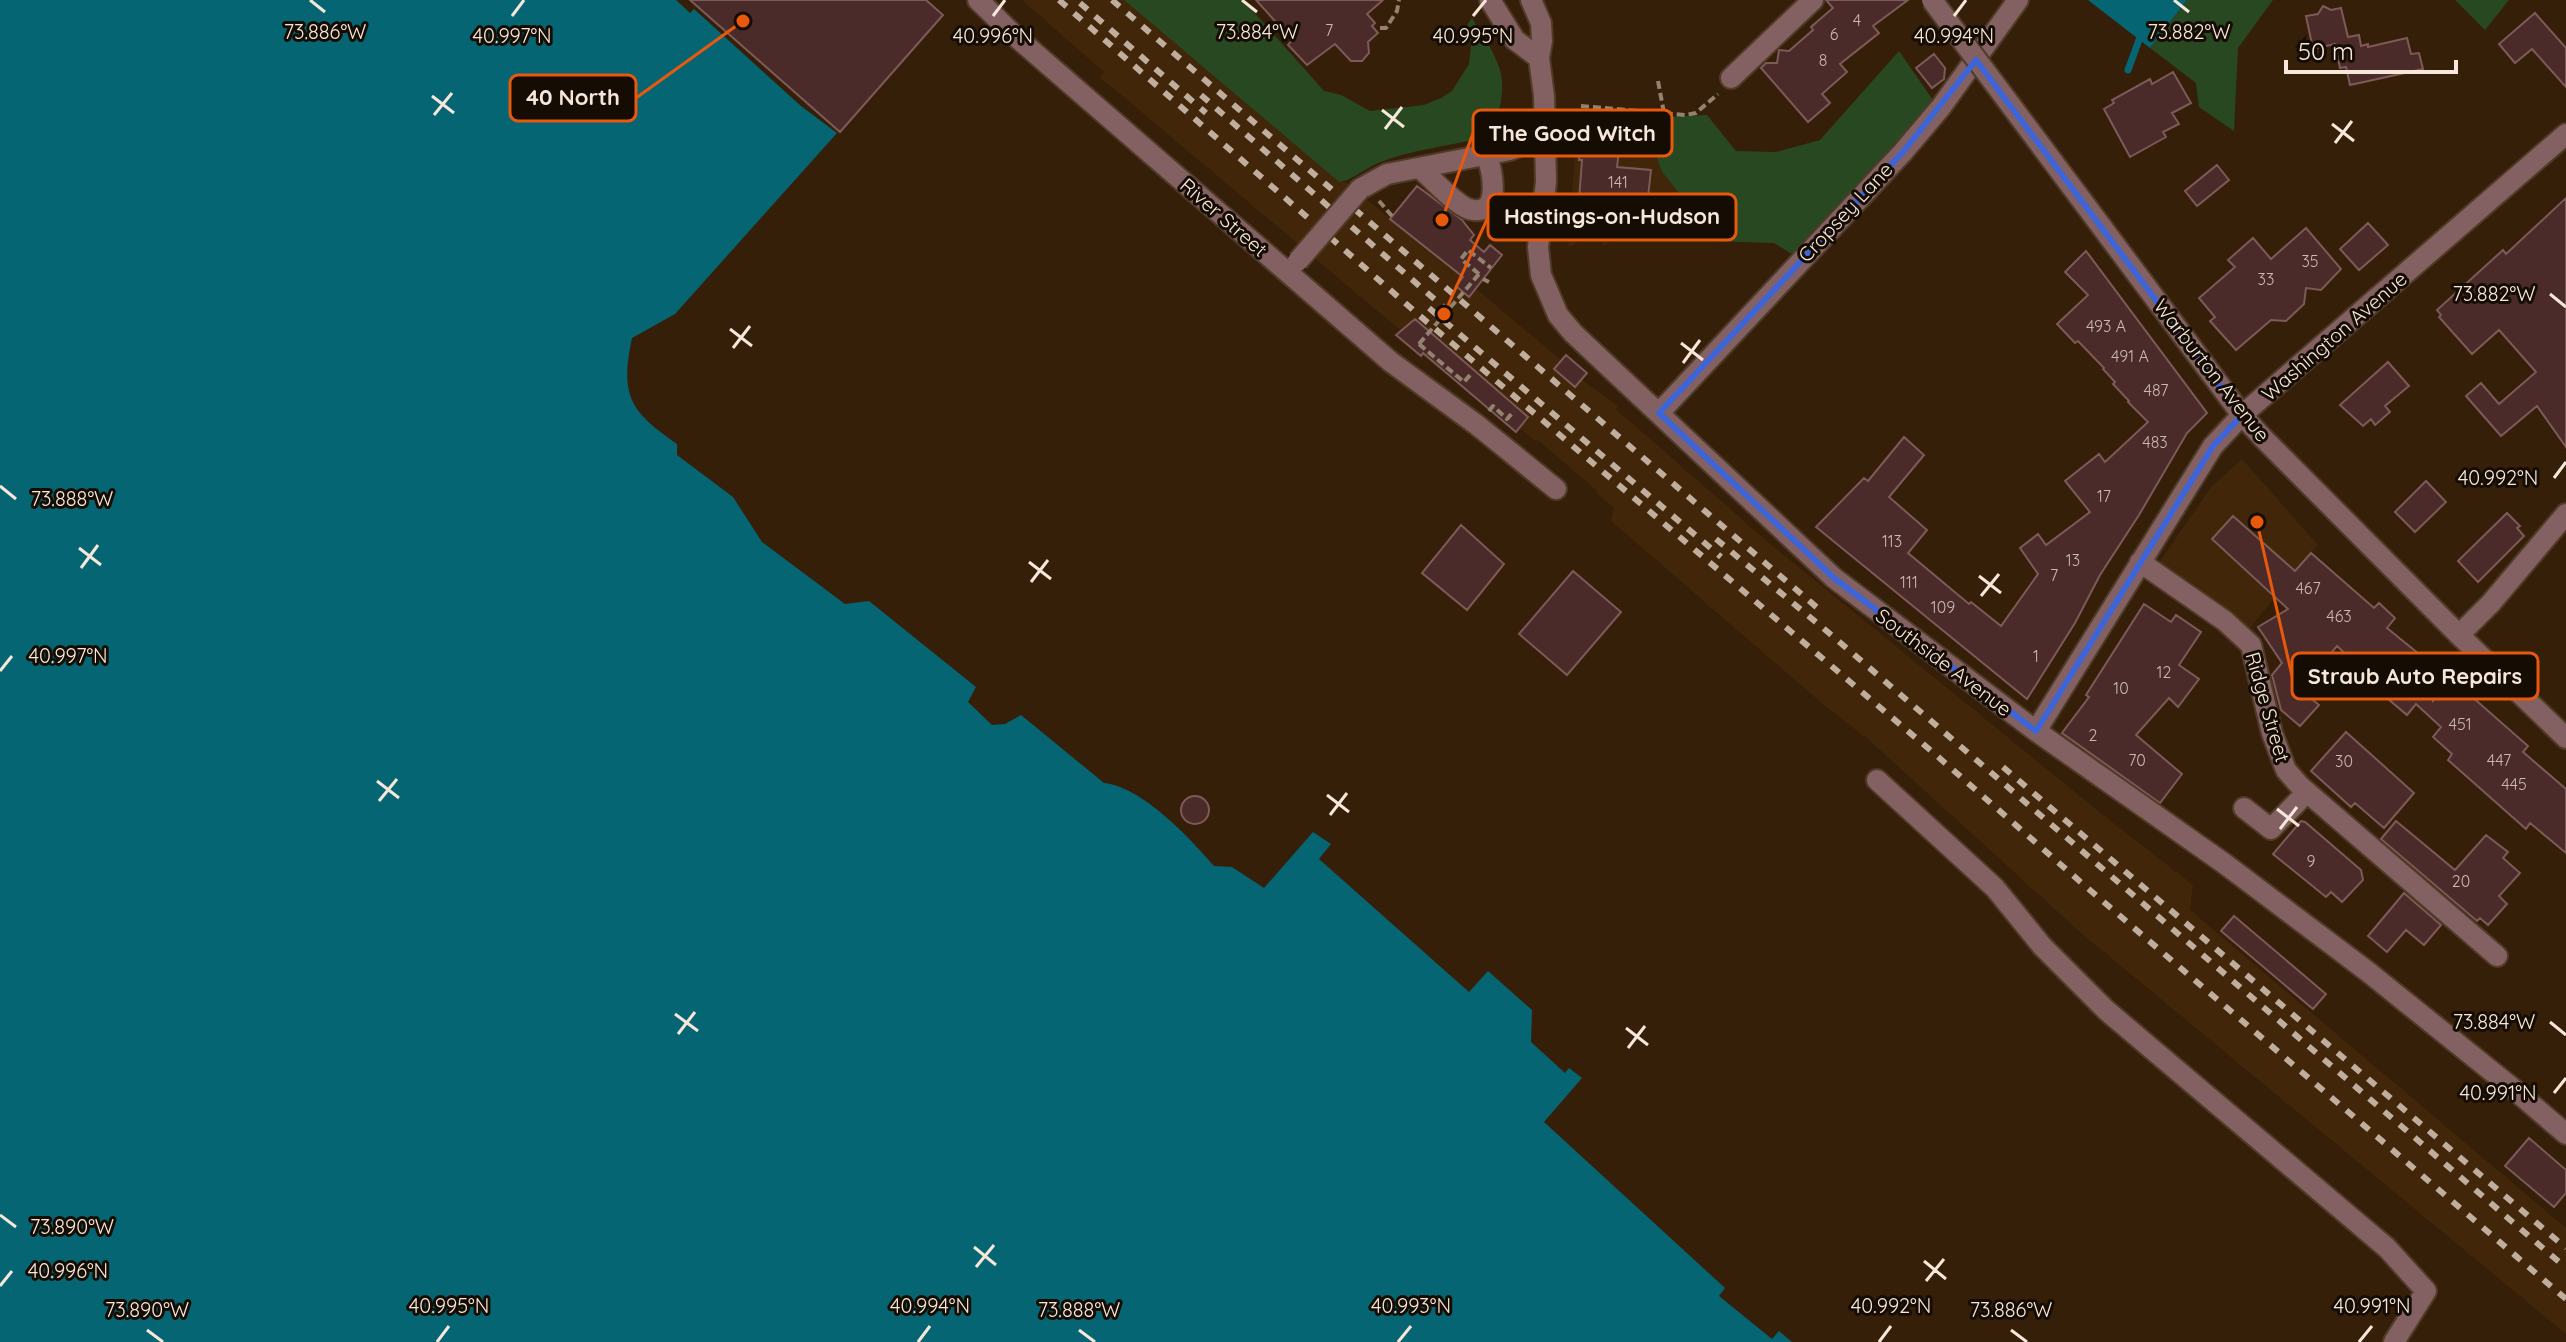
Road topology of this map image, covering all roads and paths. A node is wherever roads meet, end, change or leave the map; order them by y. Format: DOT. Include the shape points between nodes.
graph roads {
  1 [pos="978,0"];
  2 [pos="1398,0"];
  3 [pos="1490,0"];
  4 [pos="1531,0"];
  5 [pos="1932,0"];
  6 [pos="2018,0"];
  7 [pos="1802,4"];
  8 [pos="1380,28"];
  9 [pos="1539,58"];
  10 [pos="1658,81"];
  11 [pos="1727,84"];
  12 [pos="1581,106"];
  13 [pos="1664,113"];
  14 [pos="2566,134"];
  15 [pos="1546,135"];
  16 [pos="1487,156"];
  17 [pos="1420,168"];
  18 [pos="1367,193"];
  19 [pos="1392,216"];
  20 [pos="1292,267"];
  21 [pos="1491,268"];
  22 [pos="1481,276"];
  23 [pos="1489,282"];
  24 [pos="1471,374"];
  25 [pos="1493,406"];
  26 [pos="1514,411"];
  27 [pos="1659,413"];
  28 [pos="2242,415"];
  29 [pos="1556,489"];
  30 [pos="2566,514"];
  31 [pos="2140,562"];
  32 [pos="2459,635"];
  33 [pos="2036,731"];
  34 [pos="2566,738"];
  35 [pos="1877,780"];
  36 [pos="2307,792"];
  37 [pos="2244,808"];
  38 [pos="2497,956"];
  39 [pos="2566,1134"];
  40 [pos="2394,1342"];
  1 -- 20 [label="street, River Street"];
  2 -- 8 [label="path" via="1392,20"];
  3 -- 9 [label="street" via="1515,40"];
  4 -- 9 [label="street, Southside Avenue" via="1541,23"];
  5 -- 28 [label="street, Warburton Avenue, bridge"];
  6 -- 27 [label="street, Cropsey Lane" via="1903,152"];
  7 -- 11 [label="street"];
  9 -- 15 [label="street, Southside Avenue"];
  10 -- 13 [label="path"];
  11 -- 13 [label="path" via="1696,113"];
  12 -- 13 [label="path"];
  14 -- 28 [label="street, Washington Avenue"];
  15 -- 16 [label="street"];
  15 -- 27 [label="street, Southside Avenue" via="1538,247 1550,299 1573,333"];
  16 -- 17 [label="street"];
  16 -- 17 [label="street" via="1494,192 1479,209 1467,208"];
  17 -- 18 [label="street" via="1387,174"];
  18 -- 19 [label="path"];
  18 -- 20 [label="street, bridge"];
  20 -- 29 [label="street, River Street" via="1391,362"];
  21 -- 22 [label="path" via="1468,250 1461,259"];
  22 -- 23 [label="path"];
  22 -- 24 [label="path, bridge" via="1419,344 1464,382"];
  25 -- 26 [label="path" via="1507,419"];
  27 -- 33 [label="street, Southside Avenue" via="1834,578"];
  28 -- 31 [label="street, Washington Avenue" via="2213,446"];
  28 -- 32 [label="street, Warburton Avenue"];
  30 -- 32 [label="street"];
  31 -- 33 [label="street, Washington Avenue"];
  31 -- 36 [label="street, Ridge Street" via="2251,645 2286,770"];
  32 -- 34 [label="street, Warburton Avenue"];
  33 -- 39 [label="street, Southside Avenue" via="2332,944"];
  35 -- 40 [label="street" via="1995,888 2042,946 2106,1010 2387,1248 2426,1291"];
  36 -- 37 [label="street" via="2271,829"];
  36 -- 38 [label="street, Ridge Street"];
}
